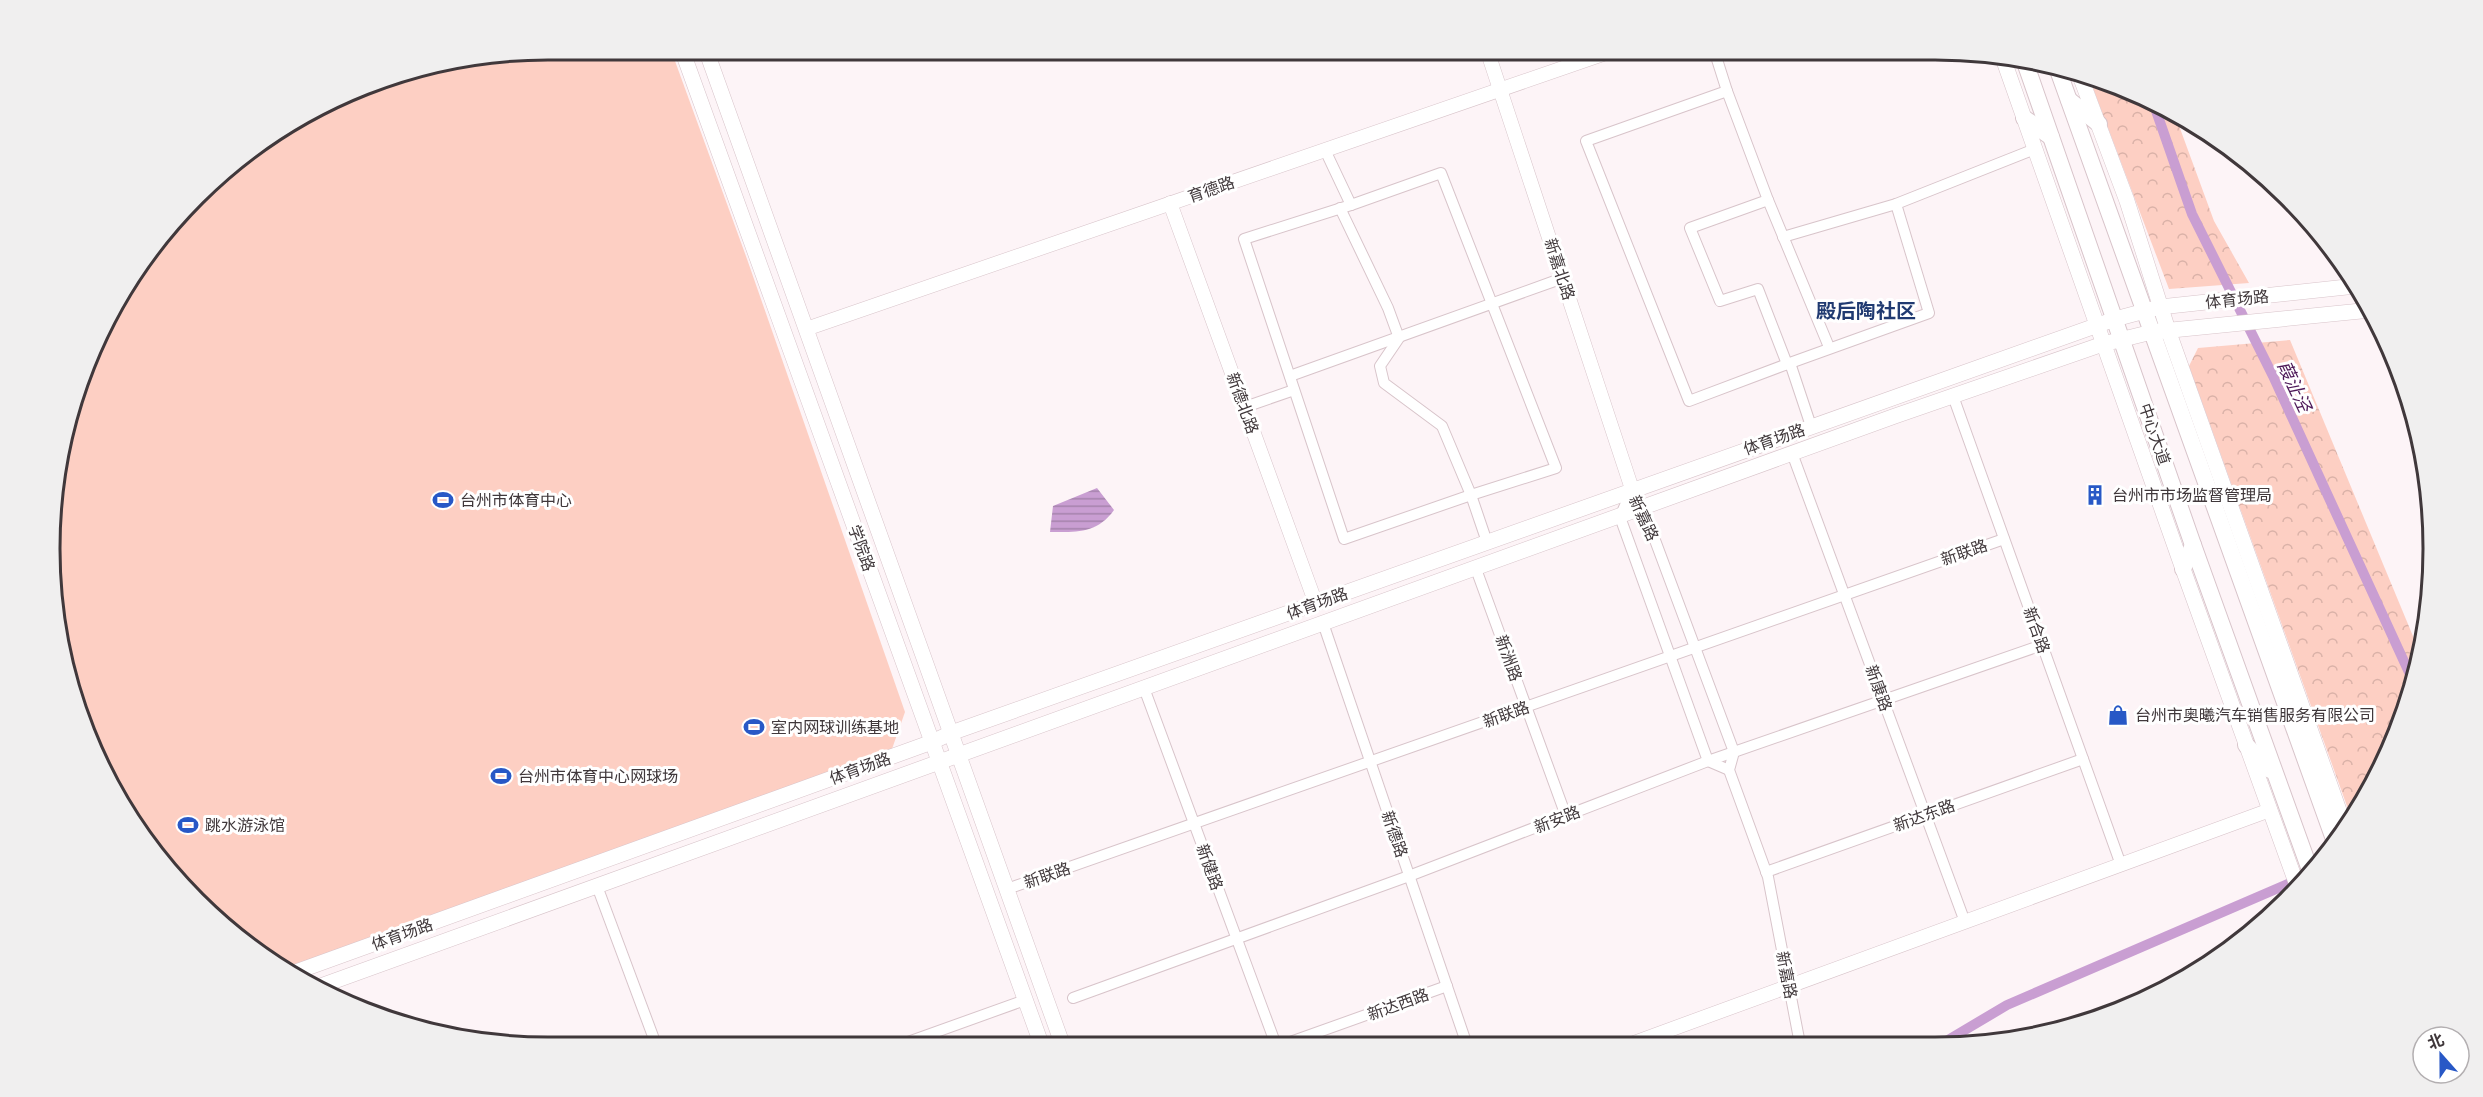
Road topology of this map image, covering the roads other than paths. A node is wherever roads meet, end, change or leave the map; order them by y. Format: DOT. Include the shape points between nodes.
graph roads {
  1 [pos="686,60"];
  2 [pos="710,60"];
  3 [pos="1491,60"];
  4 [pos="1586,60"];
  5 [pos="1717,60"];
  6 [pos="2005,65"];
  7 [pos="2027,69"];
  8 [pos="2061,77"];
  9 [pos="2083,83"];
  10 [pos="1502,89"];
  11 [pos="1728,91"];
  12 [pos="2069,100"];
  13 [pos="2024,118"];
  14 [pos="2098,124"];
  15 [pos="2052,137"];
  16 [pos="2035,149"];
  17 [pos="1325,150"];
  18 [pos="1768,200"];
  19 [pos="1170,203"];
  20 [pos="1896,204"];
  21 [pos="1346,207"];
  22 [pos="1783,237"];
  23 [pos="1563,278"];
  24 [pos="2347,287"];
  25 [pos="1493,304"];
  26 [pos="2152,308"];
  27 [pos="2362,311"];
  28 [pos="2115,319"];
  29 [pos="2096,325"];
  30 [pos="806,329"];
  31 [pos="2160,331"];
  32 [pos="1399,338"];
  33 [pos="2122,339"];
  34 [pos="2103,344"];
  35 [pos="1829,347"];
  36 [pos="1788,364"];
  37 [pos="1290,376"];
  38 [pos="1294,390"];
  39 [pos="1953,396"];
  40 [pos="1245,407"];
  41 [pos="1811,426"];
  42 [pos="1792,453"];
  43 [pos="1632,489"];
  44 [pos="1471,495"];
  45 [pos="1643,508"];
  46 [pos="1620,517"];
  47 [pos="2224,530"];
  48 [pos="2004,539"];
  49 [pos="1487,542"];
  50 [pos="2193,545"];
  51 [pos="2247,554"];
  52 [pos="1476,568"];
  53 [pos="2182,569"];
  54 [pos="1844,593"];
  55 [pos="1316,604"];
  56 [pos="1323,623"];
  57 [pos="2042,645"];
  58 [pos="1695,646"];
  59 [pos="1670,655"];
  60 [pos="1144,688"];
  61 [pos="1884,701"];
  62 [pos="1526,706"];
  63 [pos="2308,725"];
  64 [pos="951,733"];
  65 [pos="932,742"];
  66 [pos="2246,745"];
  67 [pos="2303,751"];
  68 [pos="1734,752"];
  69 [pos="959,755"];
  70 [pos="2083,759"];
  71 [pos="939,762"];
  72 [pos="1371,762"];
  73 [pos="1708,762"];
  74 [pos="1728,770"];
  75 [pos="2276,776"];
  76 [pos="2270,810"];
  77 [pos="1925,815"];
  78 [pos="1566,816"];
  79 [pos="2342,819"];
  80 [pos="1194,824"];
  81 [pos="2332,832"];
  82 [pos="2308,864"];
  83 [pos="2121,865"];
  84 [pos="1766,872"];
  85 [pos="1409,876"];
  86 [pos="2295,878"];
  87 [pos="597,886"];
  88 [pos="1007,889"];
  89 [pos="1965,922"];
  90 [pos="1237,939"];
  91 [pos="301,970"];
  92 [pos="326,984"];
  93 [pos="1447,986"];
  94 [pos="1789,987"];
  95 [pos="1073,999"];
  96 [pos="1025,1000"];
  97 [pos="653,1037"];
  98 [pos="932,1037"];
  99 [pos="1039,1037"];
  100 [pos="1061,1037"];
  101 [pos="1273,1037"];
  102 [pos="1304,1037"];
  103 [pos="1464,1037"];
  104 [pos="1650,1037"];
  105 [pos="1799,1037"];
  1 -- 65 [label="main road, 学院路"];
  2 -- 30 [label="main road, 学院路"];
  3 -- 10 [label="street, 新嘉北路"];
  4 -- 10 [label="street, 育德路"];
  5 -- 11 [label="street"];
  6 -- 13 [label="main road"];
  7 -- 15 [label="main road, 中心大道"];
  8 -- 12 [label="main road, 中心大道"];
  9 -- 14 [label="main road"];
  10 -- 17 [label="street, 育德路"];
  10 -- 23 [label="street, 新嘉北路"];
  11 -- 18 [label="street"];
  11 -- 36 [label="street" via="1586,141 1689,401"];
  12 -- 14 [label="main road"];
  12 -- 26 [label="main road, 中心大道"];
  13 -- 15 [label="main road"];
  13 -- 16 [label="main road"];
  14 -- 26 [label="main road" via="2127,201"];
  15 -- 28 [label="main road, 中心大道"];
  16 -- 20 [label="street"];
  16 -- 29 [label="main road"];
  17 -- 19 [label="street, 育德路"];
  17 -- 21 [label="street"];
  18 -- 22 [label="street"];
  18 -- 36 [label="street" via="1690,228 1720,301 1758,289"];
  19 -- 30 [label="street, 育德路"];
  19 -- 40 [label="street, 新德北路"];
  20 -- 22 [label="street"];
  20 -- 35 [label="street" via="1929,313"];
  21 -- 25 [label="street" via="1441,173"];
  21 -- 32 [label="street"];
  21 -- 37 [label="street" via="1244,239"];
  22 -- 35 [label="street"];
  23 -- 25 [label="street"];
  23 -- 43 [label="street, 新嘉北路"];
  24 -- 26 [label="main road, 体育场路"];
  25 -- 32 [label="street"];
  25 -- 44 [label="street" via="1556,468"];
  26 -- 28 [label="main road, 体育场路"];
  26 -- 31 [label="main road, 中心大道"];
  27 -- 31 [label="main road"];
  28 -- 29 [label="main road, 体育场路"];
  28 -- 33 [label="main road, 中心大道"];
  29 -- 34 [label="main road"];
  29 -- 41 [label="main road, 体育场路"];
  30 -- 64 [label="main road, 学院路"];
  31 -- 33 [label="main road"];
  31 -- 47 [label="main road, 中心大道"];
  31 -- 51 [label="main road" via="2231,503"];
  32 -- 37 [label="street"];
  32 -- 44 [label="street" via="1380,366 1384,383 1442,426"];
  33 -- 34 [label="main road"];
  33 -- 50 [label="main road, 中心大道"];
  34 -- 39 [label="main road"];
  34 -- 53 [label="main road"];
  35 -- 36 [label="street"];
  36 -- 41 [label="street"];
  37 -- 38 [label="street"];
  38 -- 40 [label="street"];
  38 -- 44 [label="street" via="1344,539"];
  39 -- 42 [label="main road"];
  39 -- 48 [label="street, 新合路"];
  40 -- 55 [label="street, 新德北路"];
  41 -- 43 [label="main road, 体育场路"];
  42 -- 45 [label="main road"];
  42 -- 54 [label="street, 新康路"];
  43 -- 45 [label="street, 新嘉路"];
  43 -- 46 [label="street, 新嘉路"];
  43 -- 49 [label="main road, 体育场路"];
  44 -- 49 [label="street"];
  45 -- 46 [label="main road"];
  45 -- 58 [label="street, 新嘉路"];
  46 -- 52 [label="main road"];
  46 -- 59 [label="street, 新嘉路"];
  47 -- 51 [label="main road"];
  47 -- 67 [label="main road, 中心大道"];
  48 -- 54 [label="street, 新联路"];
  48 -- 57 [label="street, 新合路"];
  49 -- 55 [label="main road, 体育场路"];
  50 -- 53 [label="main road"];
  50 -- 75 [label="main road, 中心大道"];
  51 -- 63 [label="main road"];
  52 -- 56 [label="main road"];
  52 -- 62 [label="street, 新洲路"];
  53 -- 66 [label="main road"];
  54 -- 58 [label="street, 新联路"];
  54 -- 61 [label="street, 新康路"];
  55 -- 64 [label="main road, 体育场路"];
  56 -- 60 [label="main road"];
  56 -- 72 [label="street, 新德路"];
  57 -- 61 [label="street, 新安路"];
  57 -- 70 [label="street, 新合路"];
  58 -- 59 [label="street, 新联路"];
  58 -- 68 [label="street, 新嘉路"];
  59 -- 62 [label="street, 新联路"];
  59 -- 73 [label="street, 新嘉路"];
  60 -- 69 [label="main road"];
  60 -- 80 [label="street, 新健路"];
  61 -- 68 [label="street, 新安路"];
  61 -- 77 [label="street, 新康路"];
  62 -- 72 [label="street, 新联路"];
  62 -- 78 [label="street, 新洲路"];
  63 -- 67 [label="main road"];
  63 -- 79 [label="main road"];
  64 -- 65 [label="main road, 体育场路"];
  64 -- 69 [label="main road, 学院路"];
  65 -- 71 [label="main road, 学院路"];
  65 -- 91 [label="main road, 体育场路"];
  66 -- 75 [label="main road"];
  66 -- 76 [label="main road"];
  67 -- 81 [label="main road, 中心大道"];
  68 -- 73 [label="street, 新安路"];
  68 -- 74 [label="street"];
  69 -- 71 [label="main road"];
  69 -- 88 [label="main road, 学院路"];
  70 -- 77 [label="street, 新达东路"];
  70 -- 83 [label="street, 新合路"];
  71 -- 87 [label="main road"];
  71 -- 96 [label="main road, 学院路"];
  72 -- 80 [label="street, 新联路"];
  72 -- 85 [label="street, 新德路"];
  73 -- 74 [label="street"];
  73 -- 78 [label="street, 新安路"];
  74 -- 84 [label="street, 新嘉路"];
  75 -- 82 [label="main road, 中心大道"];
  76 -- 83 [label="street"];
  76 -- 86 [label="main road"];
  77 -- 84 [label="street, 新达东路"];
  77 -- 89 [label="street, 新康路"];
  78 -- 85 [label="street, 新安路"];
  80 -- 88 [label="street, 新联路"];
  80 -- 90 [label="street, 新健路"];
  83 -- 89 [label="street"];
  84 -- 94 [label="street, 新嘉路"];
  85 -- 90 [label="street, 新安路"];
  85 -- 93 [label="street, 新德路"];
  87 -- 92 [label="main road"];
  87 -- 97 [label="street"];
  88 -- 100 [label="main road, 学院路"];
  89 -- 94 [label="street"];
  90 -- 95 [label="street, 新安路"];
  90 -- 101 [label="street, 新健路"];
  93 -- 102 [label="street, 新达西路"];
  93 -- 103 [label="street, 新德路"];
  94 -- 104 [label="street"];
  94 -- 105 [label="street, 新嘉路"];
  96 -- 98 [label="street"];
  96 -- 99 [label="main road, 学院路"];
}
